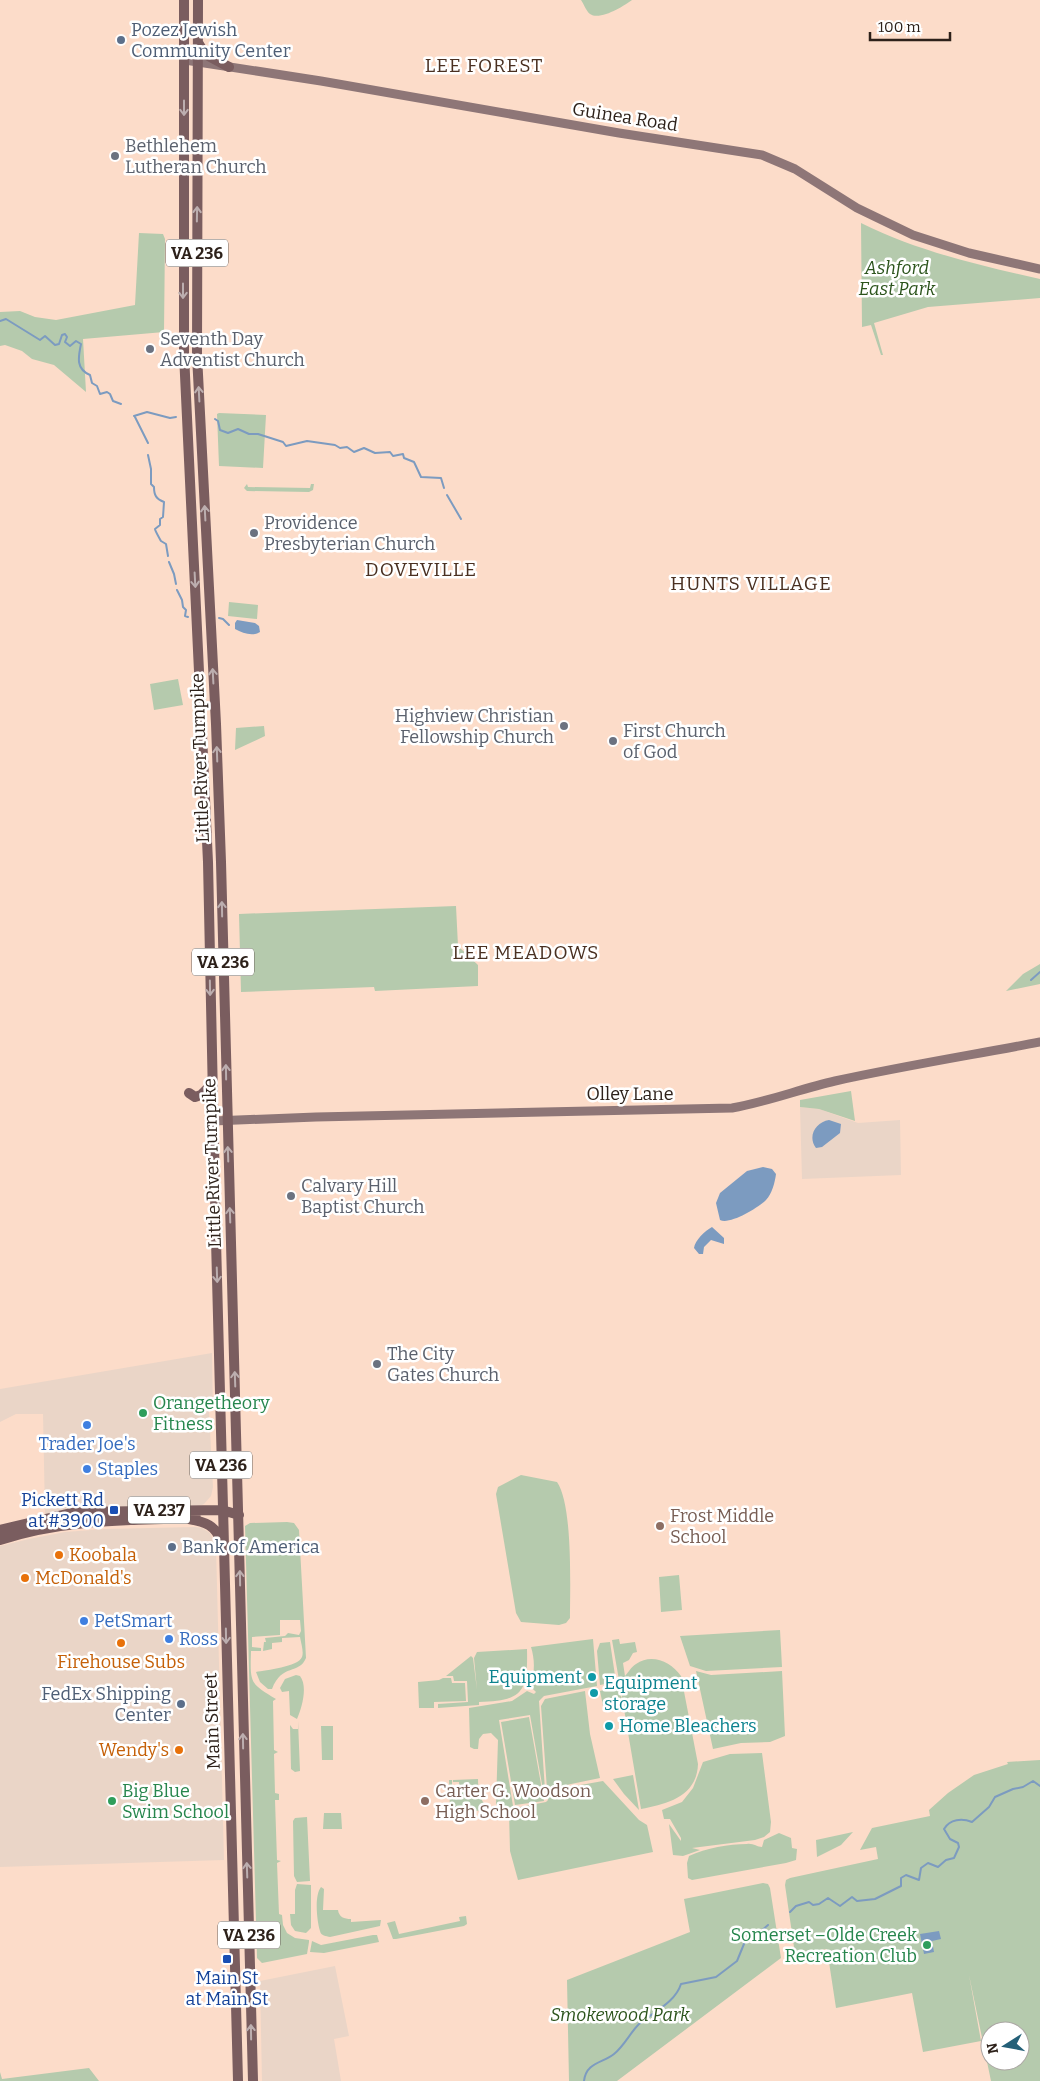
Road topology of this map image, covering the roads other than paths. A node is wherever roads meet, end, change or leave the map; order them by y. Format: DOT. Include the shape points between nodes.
graph roads {
  1 [pos="184,0"];
  2 [pos="198,0"];
  3 [pos="198,41"];
  4 [pos="185,60"];
  5 [pos="199,62"];
  6 [pos="229,67"];
  7 [pos="1040,269"];
  8 [pos="1040,1042"];
  9 [pos="212,1084"];
  10 [pos="188,1093"];
  11 [pos="227,1120"];
  12 [pos="213,1121"];
  13 [pos="223,1514"];
  14 [pos="239,1515"];
  15 [pos="186,1518"];
  16 [pos="0,1530"];
  17 [pos="0,1540"];
  18 [pos="224,1552"];
  19 [pos="238,2081"];
  20 [pos="253,2081"];
  1 -- 4 [label="main road, Little River Turnpike / VA 236"];
  2 -- 3 [label="main road, Little River Turnpike / VA 236"];
  3 -- 5 [label="main road, Little River Turnpike / VA 236"];
  3 -- 6 [label="main road" via="205,54"];
  4 -- 5 [label="main road, Guinea Road"];
  4 -- 9 [label="main road, Little River Turnpike / VA 236, one-way" via="184,354 205,781"];
  5 -- 6 [label="main road, Guinea Road"];
  11 -- 5 [label="main road, Little River Turnpike / VA 236, one-way" via="216,724 197,355"];
  6 -- 7 [label="main road, Guinea Road" via="762,155 789,166 857,208 906,232 959,250"];
  8 -- 11 [label="main road, Olley Lane" via="837,1080 732,1108"];
  9 -- 10 [label="main road" via="201,1095 195,1097"];
  9 -- 12 [label="main road, Little River Turnpike / VA 236"];
  11 -- 12 [label="main road, Olley Lane"];
  14 -- 11 [label="main road, Little River Turnpike / VA 236, one-way"];
  12 -- 13 [label="main road, Little River Turnpike / VA 236, one-way"];
  13 -- 14 [label="main road, VA 237"];
  13 -- 15 [label="main road, VA 237"];
  13 -- 16 [label="main road, VA 237" via="75,1512"];
  13 -- 18 [label="main road, Main Street / VA 236"];
  20 -- 14 [label="main road, Main Street / VA 236, one-way"];
  15 -- 17 [label="main road, VA 237" via="71,1524"];
  15 -- 18 [label="main road" via="213,1527"];
  18 -- 19 [label="main road, Main Street / VA 236, one-way"];
}
